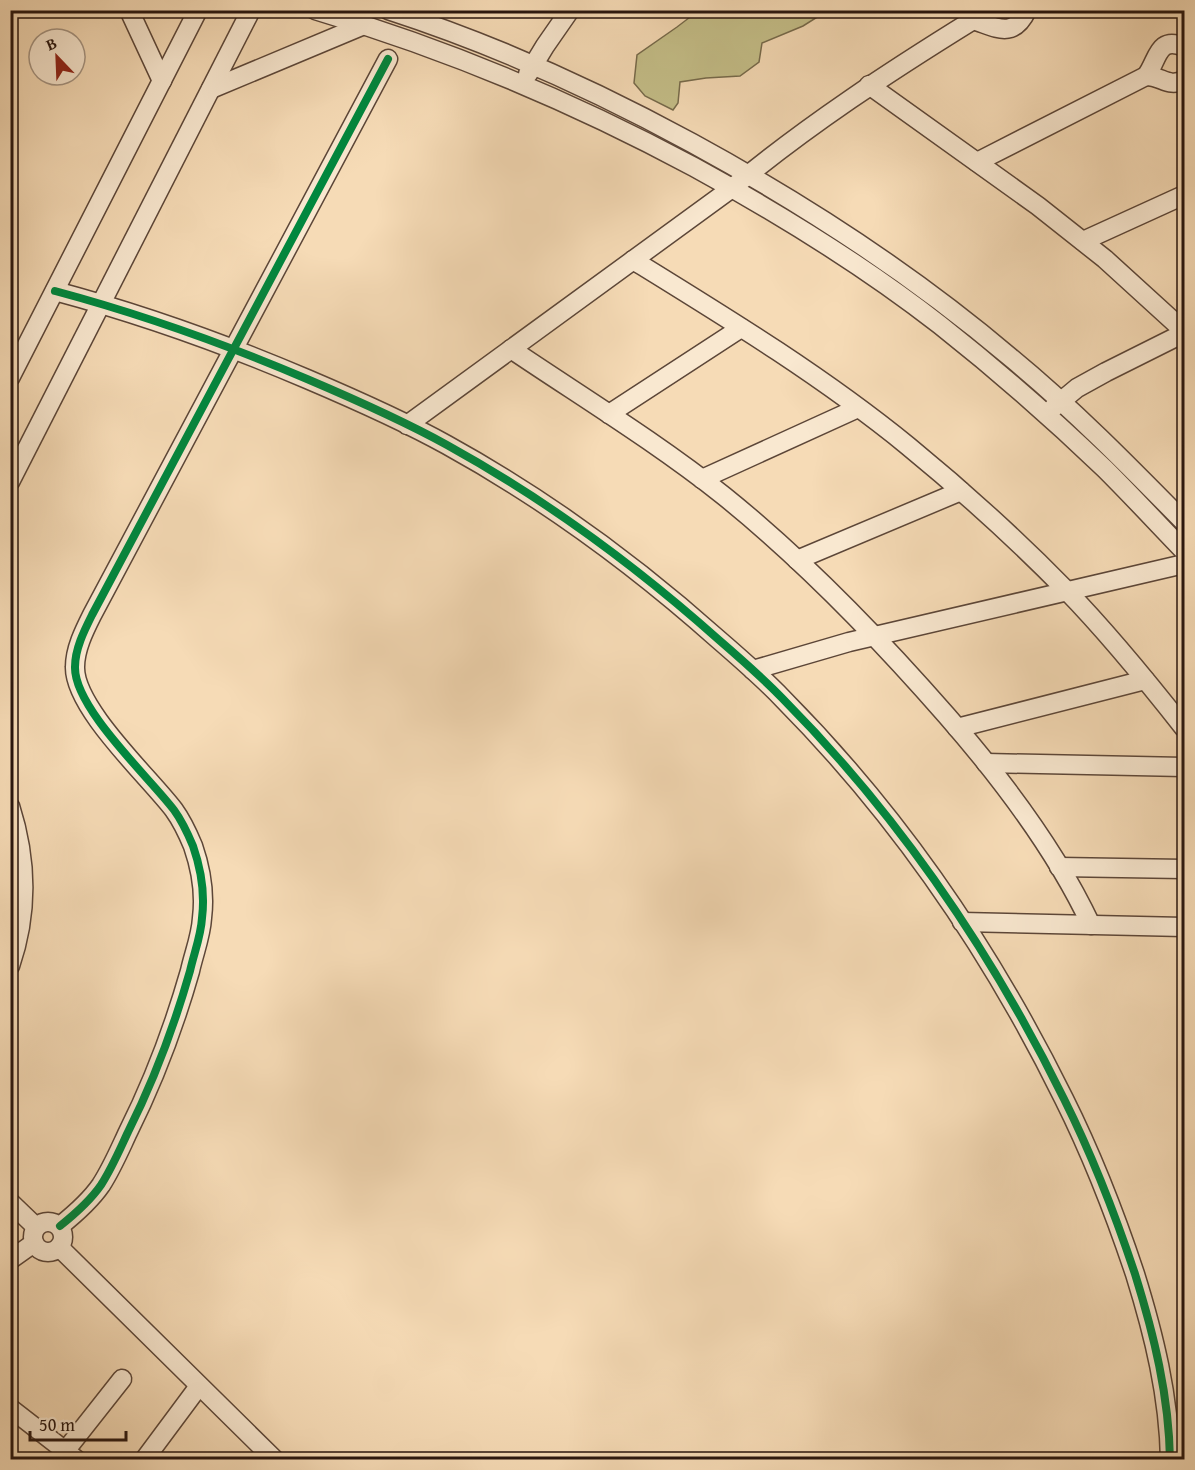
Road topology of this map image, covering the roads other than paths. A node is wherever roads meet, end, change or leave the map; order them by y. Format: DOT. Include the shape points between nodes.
graph roads {
  1 [pos="129,10"];
  2 [pos="198,10"];
  3 [pos="251,10"];
  4 [pos="315,10"];
  5 [pos="388,10"];
  6 [pos="570,10"];
  7 [pos="1027,10"];
  8 [pos="975,15"];
  9 [pos="364,25"];
  10 [pos="1185,47"];
  11 [pos="388,59"];
  12 [pos="533,65"];
  13 [pos="1146,76"];
  14 [pos="1185,80"];
  15 [pos="162,81"];
  16 [pos="524,84"];
  17 [pos="869,85"];
  18 [pos="211,89"];
  19 [pos="977,162"];
  20 [pos="748,174"];
  21 [pos="732,188"];
  22 [pos="1185,195"];
  23 [pos="1083,241"];
  24 [pos="633,260"];
  25 [pos="55,291"];
  26 [pos="102,303"];
  27 [pos="741,328"];
  28 [pos="1185,332"];
  29 [pos="511,349"];
  30 [pos="234,350"];
  31 [pos="10,378"];
  32 [pos="1061,401"];
  33 [pos="858,408"];
  34 [pos="609,414"];
  35 [pos="1045,414"];
  36 [pos="407,425"];
  37 [pos="702,479"];
  38 [pos="10,482"];
  39 [pos="961,491"];
  40 [pos="1185,522"];
  41 [pos="1185,551"];
  42 [pos="797,560"];
  43 [pos="1185,564"];
  44 [pos="1068,592"];
  45 [pos="874,636"];
  46 [pos="753,670"];
  47 [pos="1145,680"];
  48 [pos="957,728"];
  49 [pos="1185,728"];
  50 [pos="986,763"];
  51 [pos="1185,767"];
  52 [pos="10,806"];
  53 [pos="1059,867"];
  54 [pos="1185,869"];
  55 [pos="962,922"];
  56 [pos="1091,925"];
  57 [pos="1185,927"];
  58 [pos="10,966"];
  59 [pos="10,1202"];
  60 [pos="60,1226"];
  61 [pos="35,1235"];
  62 [pos="59,1247"];
  63 [pos="10,1260"];
  64 [pos="122,1379"];
  65 [pos="199,1386"];
  66 [pos="10,1408"];
  67 [pos="72,1455"];
  68 [pos="144,1460"];
  69 [pos="275,1460"];
  70 [pos="1170,1460"];
  1 -- 15 [label="street"];
  2 -- 15 [label="street"];
  3 -- 18 [label="street"];
  4 -- 9 [label="street"];
  5 -- 12 [label="street"];
  6 -- 12 [label="street"];
  7 -- 8 [label="street" via="1018,24 1003,29"];
  8 -- 17 [label="street"];
  9 -- 16 [label="street"];
  9 -- 18 [label="street"];
  10 -- 13 [label="street" via="1171,44 1159,50"];
  11 -- 30 [label="street"];
  12 -- 16 [label="street"];
  12 -- 20 [label="street" via="660,125"];
  13 -- 14 [label="street" via="1170,83"];
  13 -- 19 [label="street"];
  15 -- 25 [label="street"];
  16 -- 21 [label="street" via="601,119"];
  17 -- 19 [label="street"];
  17 -- 20 [label="street"];
  18 -- 26 [label="street"];
  19 -- 23 [label="street"];
  20 -- 21 [label="street"];
  20 -- 32 [label="street" via="904,275"];
  21 -- 24 [label="street"];
  21 -- 35 [label="street" via="812,235 898,294"];
  22 -- 23 [label="street"];
  23 -- 28 [label="street"];
  24 -- 27 [label="street"];
  24 -- 29 [label="street"];
  25 -- 26 [label="street"];
  25 -- 31 [label="street"];
  26 -- 30 [label="street"];
  26 -- 38 [label="street"];
  27 -- 33 [label="street"];
  27 -- 34 [label="street"];
  28 -- 32 [label="street" via="1077,388"];
  29 -- 34 [label="street"];
  29 -- 36 [label="street"];
  30 -- 36 [label="street"];
  30 -- 60 [label="street" via="92,615 74,665 86,701 186,831 199,865 203,916 182,998 146,1094 102,1184"];
  32 -- 35 [label="street"];
  32 -- 40 [label="street"];
  33 -- 37 [label="street"];
  33 -- 39 [label="street"];
  34 -- 37 [label="street"];
  35 -- 41 [label="street"];
  36 -- 46 [label="street" via="494,473 598,542"];
  37 -- 42 [label="street"];
  39 -- 42 [label="street"];
  39 -- 44 [label="street"];
  42 -- 45 [label="street"];
  43 -- 44 [label="street"];
  44 -- 45 [label="street"];
  44 -- 47 [label="street"];
  45 -- 46 [label="street"];
  45 -- 48 [label="street"];
  46 -- 55 [label="street" via="853,776"];
  47 -- 48 [label="street"];
  47 -- 49 [label="street"];
  48 -- 50 [label="street"];
  50 -- 51 [label="street"];
  50 -- 53 [label="street"];
  52 -- 58 [label="street" via="24,881 21,926"];
  53 -- 54 [label="street"];
  53 -- 56 [label="street"];
  55 -- 56 [label="street"];
  55 -- 70 [label="street" via="1049,1069 1110,1203 1156,1348"];
  56 -- 57 [label="street"];
  59 -- 61 [label="street"];
  60 -- 61 [label="street" via="46,1221 39,1224"];
  60 -- 62 [label="street" via="64,1237"];
  61 -- 62 [label="street" via="40,1250"];
  61 -- 63 [label="street"];
  62 -- 65 [label="street"];
  64 -- 67 [label="street"];
  65 -- 68 [label="street"];
  65 -- 69 [label="street"];
  66 -- 67 [label="street"];
}
